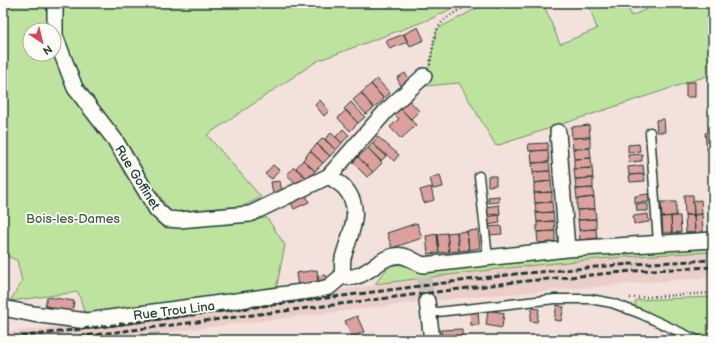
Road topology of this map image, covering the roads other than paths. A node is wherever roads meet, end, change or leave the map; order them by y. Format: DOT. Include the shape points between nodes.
graph roads {
  1 [pos="54,3"];
  2 [pos="424,76"];
  3 [pos="558,132"];
  4 [pos="650,132"];
  5 [pos="329,176"];
  6 [pos="479,176"];
  7 [pos="713,240"];
  8 [pos="658,242"];
  9 [pos="567,249"];
  10 [pos="488,258"];
  11 [pos="342,276"];
  12 [pos="427,307"];
  13 [pos="3,308"];
  14 [pos="432,340"];
  15 [pos="697,340"];
  1 -- 5 [label="street, Rue Goffinet" via="55,36 74,88 115,140 157,210 167,219 250,214"];
  2 -- 5 [label="street, Rue Goffinet" via="386,111"];
  3 -- 9 [label="street"];
  4 -- 8 [label="lane"];
  5 -- 11 [label="street" via="344,187 353,203 355,220 343,259"];
  6 -- 10 [label="lane"];
  7 -- 8 [label="street"];
  8 -- 9 [label="street"];
  9 -- 10 [label="street"];
  10 -- 11 [label="street" via="423,271 402,256 389,258 351,279"];
  11 -- 13 [label="street, Rue Trou Lina" via="329,286 317,290 87,321"];
  12 -- 14 [label="street"];
  12 -- 15 [label="lane" via="575,298 612,303"];
}
